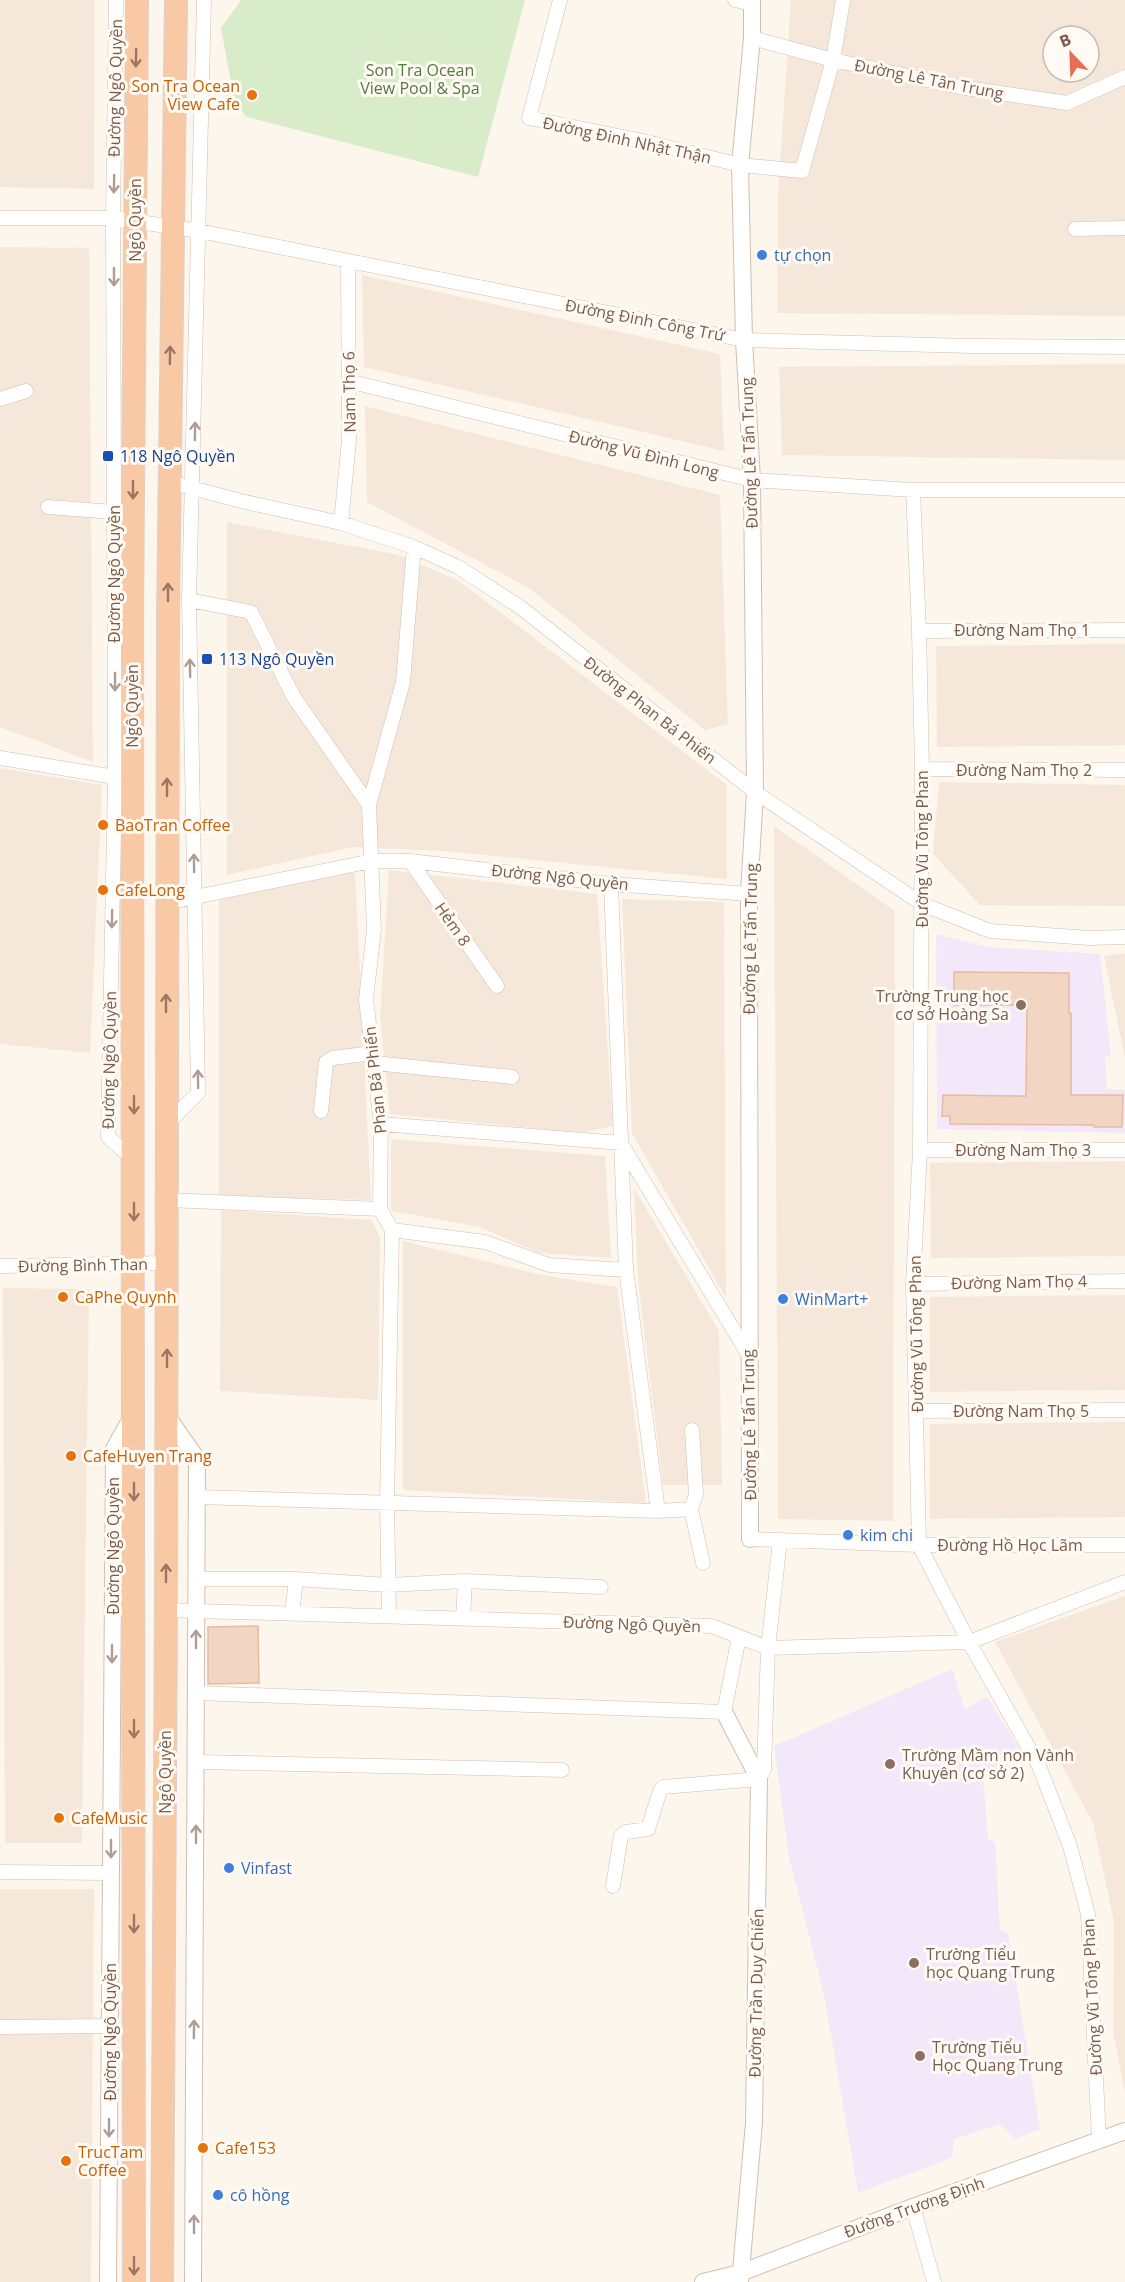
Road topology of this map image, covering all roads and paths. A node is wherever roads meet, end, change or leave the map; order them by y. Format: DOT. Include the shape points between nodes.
graph roads {
  1 [pos="116,0"];
  2 [pos="137,0"];
  3 [pos="176,0"];
  4 [pos="204,0"];
  5 [pos="560,0"];
  6 [pos="843,0"];
  7 [pos="746,1"];
  8 [pos="752,38"];
  9 [pos="833,60"];
  10 [pos="1125,76"];
  11 [pos="740,165"];
  12 [pos="0,218"];
  13 [pos="124,220"];
  14 [pos="172,227"];
  15 [pos="1125,228"];
  16 [pos="1076,229"];
  17 [pos="199,231"];
  18 [pos="348,261"];
  19 [pos="744,339"];
  20 [pos="1125,347"];
  21 [pos="348,381"];
  22 [pos="26,391"];
  23 [pos="0,399"];
  24 [pos="752,480"];
  25 [pos="169,482"];
  26 [pos="193,488"];
  27 [pos="913,490"];
  28 [pos="1125,490"];
  29 [pos="48,507"];
  30 [pos="114,512"];
  31 [pos="341,523"];
  32 [pos="414,548"];
  33 [pos="189,600"];
  34 [pos="1125,630"];
  35 [pos="919,631"];
  36 [pos="0,758"];
  37 [pos="922,769"];
  38 [pos="1125,770"];
  39 [pos="115,777"];
  40 [pos="754,792"];
  41 [pos="369,805"];
  42 [pos="372,861"];
  43 [pos="410,861"];
  44 [pos="611,884"];
  45 [pos="749,894"];
  46 [pos="194,897"];
  47 [pos="166,903"];
  48 [pos="922,904"];
  49 [pos="1125,937"];
  50 [pos="497,986"];
  51 [pos="373,1058"];
  52 [pos="512,1077"];
  53 [pos="321,1112"];
  54 [pos="167,1124"];
  55 [pos="381,1124"];
  56 [pos="621,1143"];
  57 [pos="920,1150"];
  58 [pos="1125,1150"];
  59 [pos="134,1160"];
  60 [pos="166,1200"];
  61 [pos="380,1209"];
  62 [pos="392,1230"];
  63 [pos="167,1263"];
  64 [pos="134,1264"];
  65 [pos="0,1266"];
  66 [pos="626,1270"];
  67 [pos="1125,1281"];
  68 [pos="913,1284"];
  69 [pos="748,1354"];
  70 [pos="1125,1410"];
  71 [pos="134,1412"];
  72 [pos="916,1412"];
  73 [pos="166,1416"];
  74 [pos="692,1430"];
  75 [pos="196,1497"];
  76 [pos="387,1502"];
  77 [pos="692,1509"];
  78 [pos="658,1511"];
  79 [pos="750,1539"];
  80 [pos="780,1540"];
  81 [pos="919,1545"];
  82 [pos="1125,1545"];
  83 [pos="703,1563"];
  84 [pos="196,1579"];
  85 [pos="296,1579"];
  86 [pos="465,1581"];
  87 [pos="1125,1582"];
  88 [pos="388,1585"];
  89 [pos="601,1587"];
  90 [pos="166,1610"];
  91 [pos="196,1611"];
  92 [pos="292,1614"];
  93 [pos="389,1616"];
  94 [pos="463,1619"];
  95 [pos="739,1637"];
  96 [pos="969,1642"];
  97 [pos="768,1648"];
  98 [pos="196,1693"];
  99 [pos="724,1712"];
  100 [pos="196,1762"];
  101 [pos="562,1770"];
  102 [pos="759,1779"];
  103 [pos="0,1872"];
  104 [pos="111,1873"];
  105 [pos="614,1886"];
  106 [pos="110,2026"];
  107 [pos="0,2027"];
  108 [pos="1125,2131"];
  109 [pos="1100,2140"];
  110 [pos="913,2207"];
  111 [pos="740,2277"];
  112 [pos="108,2282"];
  113 [pos="134,2282"];
  114 [pos="162,2282"];
  115 [pos="194,2282"];
  116 [pos="703,2282"];
  117 [pos="934,2282"];
  1 -- 13 [label="street, Đường Ngô Quyền, one-way"];
  2 -- 13 [label="highway, Ngô Quyền, one-way"];
  3 -- 14 [label="highway"];
  4 -- 17 [label="street"];
  5 -- 11 [label="street, Đường Đinh Nhật Thận" via="529,118"];
  6 -- 9 [label="street"];
  7 -- 8 [label="street"];
  8 -- 9 [label="street"];
  8 -- 11 [label="street"];
  9 -- 10 [label="street, Đường Lê Tân Trung" via="960,87 1067,102"];
  9 -- 11 [label="street, Đường Lê Tân Trung" via="802,171"];
  11 -- 19 [label="street"];
  12 -- 13 [label="street, Đường Đinh Công Trứ"];
  13 -- 14 [label="street, Đường Đinh Công Trứ"];
  13 -- 30 [label="street, Đường Ngô Quyền, one-way"];
  13 -- 59 [label="highway, Ngô Quyền, one-way" via="132,609"];
  14 -- 17 [label="street, Đường Đinh Công Trứ"];
  25 -- 14 [label="highway, one-way"];
  15 -- 16 [label="street"];
  17 -- 18 [label="street, Đường Đinh Công Trứ"];
  26 -- 17 [label="street, one-way"];
  18 -- 19 [label="street, Đường Đinh Công Trứ"];
  18 -- 21 [label="street, Nam Thọ 6"];
  19 -- 20 [label="street, Đường Đinh Công Trứ"];
  19 -- 24 [label="street, Đường Lê Tấn Trung"];
  21 -- 24 [label="street, Đường Vũ Đình Long"];
  21 -- 31 [label="street, Nam Thọ 6" via="349,461"];
  22 -- 23 [label="street"];
  24 -- 27 [label="street, Đường Vũ Đình Long"];
  24 -- 40 [label="street, Đường Lê Tấn Trung"];
  25 -- 26 [label="street, Đường Phan Bá Phiến"];
  47 -- 25 [label="highway, one-way"];
  26 -- 31 [label="street, Đường Phan Bá Phiến"];
  26 -- 33 [label="street"];
  27 -- 28 [label="street, Đường Vũ Đình Long"];
  27 -- 35 [label="street, Đường Vũ Tông Phan"];
  29 -- 30 [label="street"];
  30 -- 39 [label="street, Đường Ngô Quyền, one-way"];
  31 -- 32 [label="street, Đường Phan Bá Phiến"];
  32 -- 40 [label="street, Đường Phan Bá Phiến" via="458,567 520,608"];
  32 -- 41 [label="street, Phan Bá Phiến" via="404,682"];
  33 -- 41 [label="street" via="251,612 293,696"];
  46 -- 33 [label="street, one-way"];
  34 -- 35 [label="street, Đường Nam Thọ 1"];
  35 -- 37 [label="street, Đường Vũ Tông Phan"];
  36 -- 39 [label="street"];
  37 -- 38 [label="street, Đường Nam Thọ 2"];
  37 -- 48 [label="street, Đường Vũ Tông Phan"];
  39 -- 59 [label="street, Đường Ngô Quyền, one-way" via="108,1137"];
  40 -- 45 [label="street, Đường Lê Tấn Trung"];
  40 -- 48 [label="street, Đường Phan Bá Phiến"];
  41 -- 42 [label="street, Phan Bá Phiến"];
  42 -- 43 [label="street, Đường Ngô Quyền"];
  42 -- 46 [label="street, Đường Ngô Quyền"];
  42 -- 51 [label="street, Phan Bá Phiến" via="374,930 366,999"];
  43 -- 44 [label="street, Đường Ngô Quyền"];
  43 -- 50 [label="street, Hẻm 8"];
  44 -- 45 [label="street, Đường Ngô Quyền"];
  44 -- 56 [label="street"];
  45 -- 69 [label="street, Đường Lê Tấn Trung"];
  46 -- 47 [label="street, Đường Ngô Quyền"];
  54 -- 46 [label="street, one-way" via="198,1093"];
  54 -- 47 [label="highway, one-way"];
  48 -- 49 [label="street, Đường Phan Bá Phiến" via="990,931"];
  48 -- 57 [label="street, Đường Vũ Tông Phan"];
  51 -- 52 [label="street"];
  51 -- 53 [label="street" via="326,1062"];
  51 -- 55 [label="street, Phan Bá Phiến"];
  54 -- 60 [label="highway"];
  55 -- 56 [label="street"];
  55 -- 61 [label="street, Phan Bá Phiến"];
  56 -- 66 [label="street"];
  56 -- 69 [label="street"];
  57 -- 58 [label="street, Đường Nam Thọ 3"];
  57 -- 68 [label="street, Đường Vũ Tông Phan"];
  59 -- 64 [label="highway, Đường Ngô Quyền, one-way"];
  60 -- 61 [label="street"];
  60 -- 63 [label="highway"];
  61 -- 62 [label="street"];
  62 -- 66 [label="street" via="484,1242 549,1265"];
  62 -- 76 [label="street"];
  63 -- 64 [label="street, Đường Bình Than"];
  73 -- 63 [label="highway, Ngô Quyền, one-way"];
  64 -- 65 [label="street, Đường Bình Than"];
  64 -- 71 [label="highway, Đường Ngô Quyền"];
  66 -- 78 [label="street"];
  67 -- 68 [label="street, Đường Nam Thọ 4"];
  68 -- 72 [label="street, Đường Vũ Tông Phan"];
  69 -- 79 [label="street, Đường Lê Tấn Trung"];
  70 -- 72 [label="street, Đường Nam Thọ 5"];
  71 -- 104 [label="street, Đường Ngô Quyền, one-way" via="114,1449"];
  71 -- 113 [label="highway, Ngô Quyền, one-way"];
  72 -- 81 [label="street, Đường Vũ Tông Phan"];
  73 -- 75 [label="street" via="197,1459"];
  90 -- 73 [label="highway, Ngô Quyền, one-way"];
  74 -- 77 [label="street" via="696,1495"];
  75 -- 76 [label="street"];
  75 -- 84 [label="street"];
  76 -- 78 [label="street"];
  76 -- 88 [label="street"];
  77 -- 78 [label="street"];
  77 -- 83 [label="street"];
  79 -- 80 [label="street, Đường Hồ Học Lãm"];
  80 -- 81 [label="street, Đường Hồ Học Lãm"];
  80 -- 97 [label="street"];
  81 -- 82 [label="street, Đường Hồ Học Lãm"];
  81 -- 96 [label="street, Đường Vũ Tông Phan"];
  84 -- 85 [label="street"];
  84 -- 91 [label="street"];
  85 -- 88 [label="street"];
  85 -- 92 [label="street"];
  86 -- 88 [label="street"];
  86 -- 89 [label="street"];
  86 -- 94 [label="street"];
  87 -- 96 [label="street, Đường Ngô Quyền"];
  88 -- 93 [label="street"];
  90 -- 91 [label="street, Đường Ngô Quyền"];
  90 -- 114 [label="highway, Ngô Quyền"];
  91 -- 92 [label="street, Đường Ngô Quyền"];
  98 -- 91 [label="street, one-way"];
  92 -- 93 [label="street, Đường Ngô Quyền"];
  93 -- 94 [label="street, Đường Ngô Quyền"];
  94 -- 95 [label="street, Đường Ngô Quyền" via="712,1626"];
  95 -- 97 [label="street, Đường Ngô Quyền"];
  95 -- 99 [label="street"];
  96 -- 97 [label="street, Đường Ngô Quyền"];
  96 -- 109 [label="street, Đường Vũ Tông Phan" via="1039,1766 1073,1856 1088,1914"];
  97 -- 102 [label="street" via="765,1764"];
  98 -- 99 [label="street"];
  98 -- 100 [label="street"];
  99 -- 102 [label="street, Đường Trần Duy Chiến"];
  100 -- 101 [label="street"];
  115 -- 100 [label="street, one-way"];
  102 -- 105 [label="street" via="663,1787 648,1829 621,1836"];
  102 -- 111 [label="street, Đường Trần Duy Chiến" via="753,2123"];
  103 -- 104 [label="street"];
  104 -- 106 [label="street, Đường Ngô Quyền"];
  106 -- 107 [label="street"];
  106 -- 112 [label="street, Đường Ngô Quyền, one-way"];
  108 -- 109 [label="street, Đường Trương Định"];
  109 -- 110 [label="street, Đường Trương Định"];
  110 -- 111 [label="street, Đường Trương Định"];
  110 -- 117 [label="street"];
  111 -- 116 [label="street, Đường Trương Định"];
}
